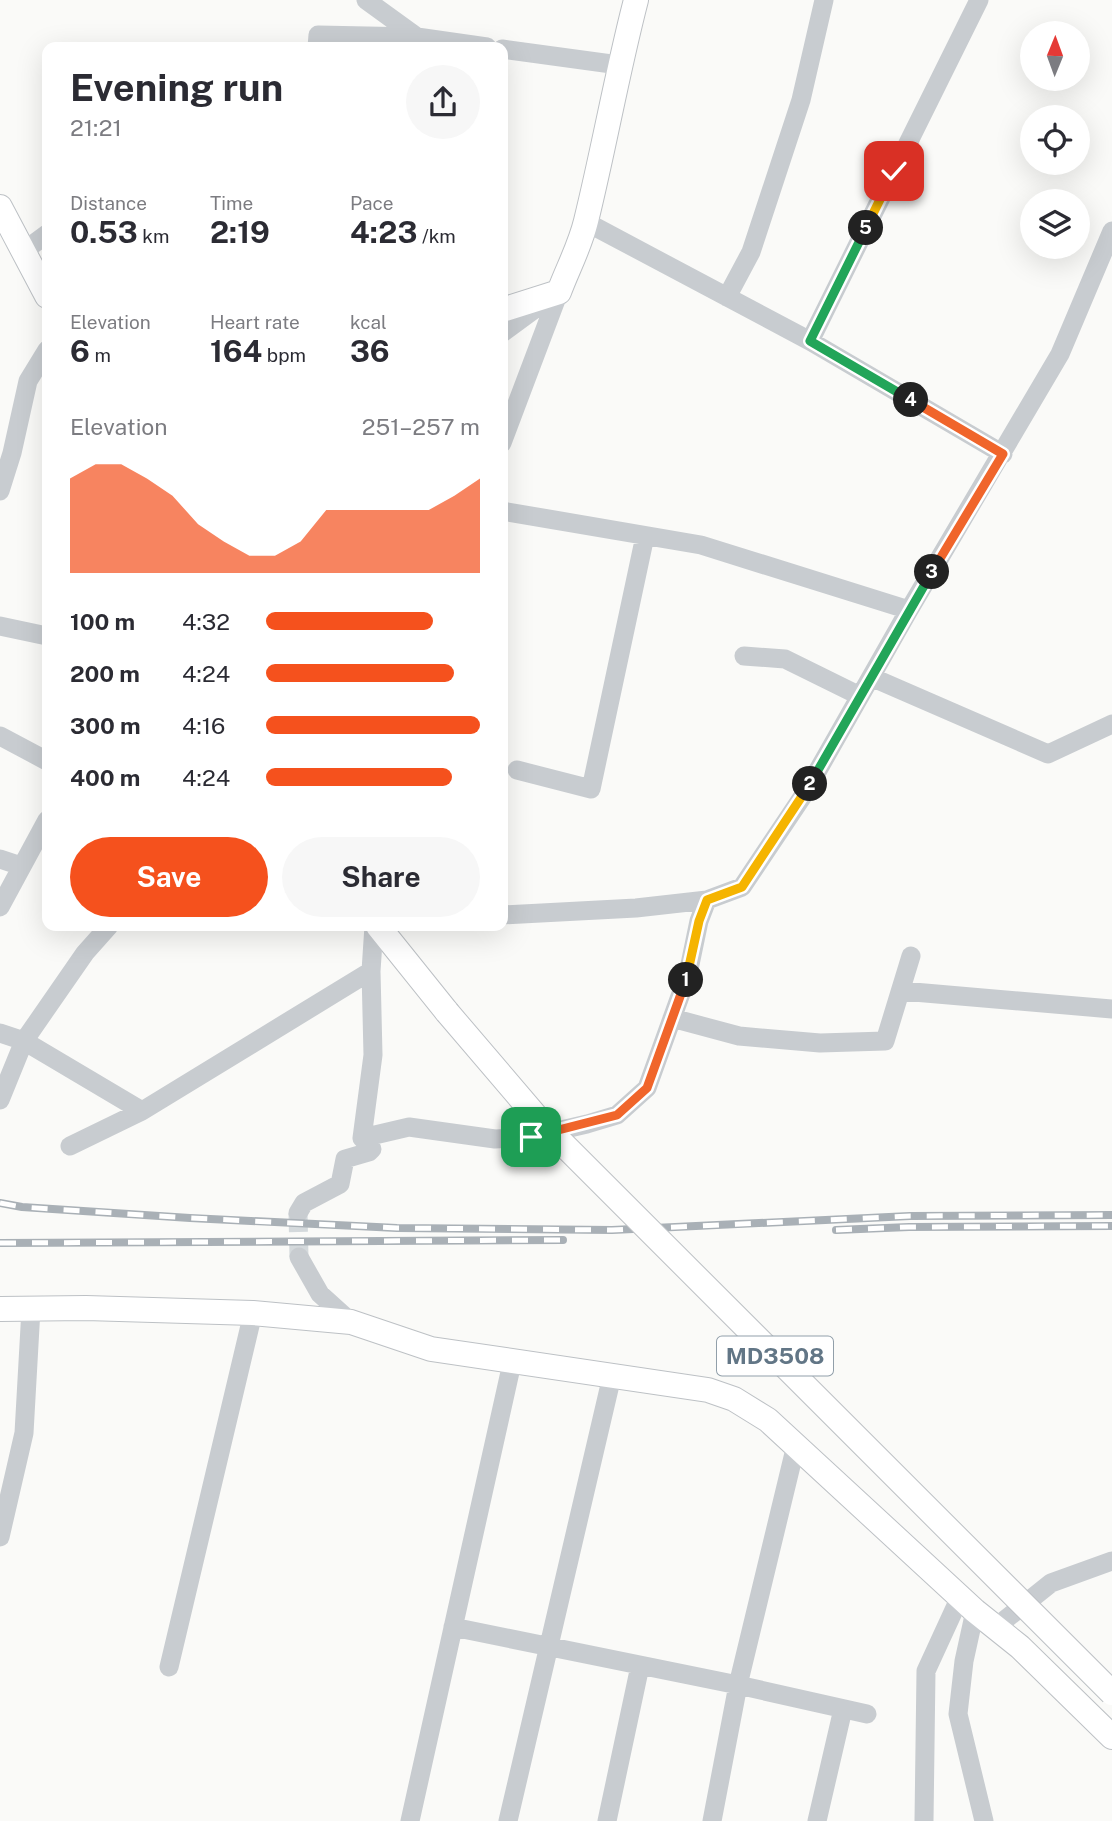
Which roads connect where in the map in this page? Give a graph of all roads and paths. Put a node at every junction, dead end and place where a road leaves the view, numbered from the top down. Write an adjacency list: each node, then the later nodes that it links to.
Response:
1 (366, 0): 5 (street)
2 (636, 0): 9 (main road)
3 (824, 0): 17 (street)
4 (979, 0): 20 (street)
5 (417, 37): 6 (street); 7 (street)
6 (317, 42)
7 (448, 42)
8 (508, 50): 9 (street)
9 (619, 65): 11 (main road)
10 (0, 207): 14 (main road)
11 (586, 222): 16 (main road); 17 (street)
12 (1112, 231): 23 (street)
13 (42, 238): 14 (street)
14 (24, 251): 15 (main road)
15 (42, 286)
16 (559, 292): 18 (main road); 19 (street); 22 (street)
17 (727, 297): 20 (street)
18 (508, 308)
19 (508, 329)
20 (810, 341): 23 (street)
21 (42, 358): 24 (street)
22 (508, 427)
23 (1003, 454): 27 (street)
24 (0, 491)
25 (508, 511): 26 (street)
26 (645, 536): 27 (street); 36 (street)
27 (909, 610): 31 (street)
28 (0, 626): 29 (street)
29 (42, 635)
30 (744, 656): 32 (street)
31 (871, 677): 32 (street); 33 (street)
32 (860, 696): 40 (street)
33 (1112, 724)
34 (0, 736): 35 (street)
35 (42, 758)
36 (517, 771)
37 (42, 829): 39 (street)
38 (0, 859): 39 (street)
39 (21, 866): 41 (street)
40 (707, 900): 42 (street); 50 (street)
41 (0, 907)
42 (508, 915)
43 (105, 931): 52 (street)
44 (375, 931): 47 (street)
45 (380, 931): 75 (main road, MD3508, bridge)
46 (911, 956): 48 (street)
47 (371, 971): 54 (street); 55 (street)
48 (901, 991): 49 (street); 50 (street)
49 (1112, 1009)
50 (672, 1018): 55 (street)
51 (0, 1033): 52 (street)
52 (24, 1041): 53 (street); 54 (street)
53 (0, 1100)
54 (142, 1111): 56 (street)
55 (362, 1138): 57 (street)
56 (71, 1146)
57 (298, 1213)
58 (299, 1257): 62 (street)
59 (0, 1309): 60 (main road)
60 (31, 1309): 61 (main road); 66 (street)
61 (253, 1313): 62 (main road); 73 (street)
62 (351, 1322): 63 (main road)
63 (512, 1363): 64 (main road); 70 (street)
64 (612, 1376): 65 (main road); 71 (street)
65 (796, 1445): 68 (main road); 74 (street)
66 (0, 1537)
67 (1112, 1560): 69 (street)
68 (967, 1604): 69 (main road); 84 (street); 85 (street)
69 (996, 1627): 78 (main road)
70 (453, 1628): 71 (street); 79 (street)
71 (548, 1648): 72 (street); 80 (street)
72 (640, 1666): 74 (street); 81 (street)
73 (169, 1667)
74 (738, 1685): 76 (street); 82 (street)
75 (1112, 1693)
76 (843, 1709): 77 (street); 83 (street)
77 (867, 1714)
78 (1112, 1737)
79 (410, 1821)
80 (508, 1821)
81 (607, 1821)
82 (712, 1821)
83 (817, 1821)
84 (924, 1821)
85 (984, 1821)

